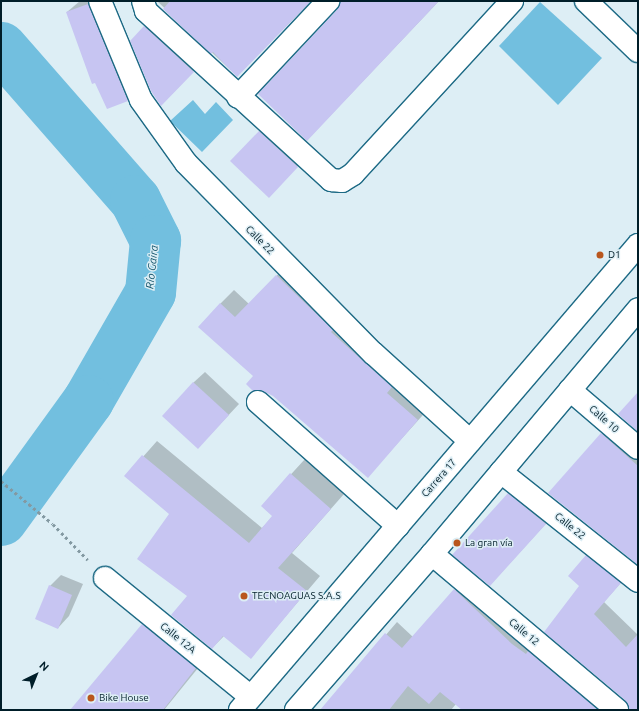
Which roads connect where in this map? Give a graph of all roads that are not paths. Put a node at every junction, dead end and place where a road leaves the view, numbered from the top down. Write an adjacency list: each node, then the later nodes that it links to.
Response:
1 (100, 1): 12 (street, Calle 22)
2 (143, 1): 7 (street)
3 (328, 1): 7 (street)
4 (512, 1): 7 (street)
5 (586, 1): 6 (street)
6 (638, 51)
7 (238, 97)
8 (638, 245): 12 (street, Carrera 17)
9 (638, 309): 10 (street)
10 (570, 390): 13 (street, Calle 10); 14 (street)
11 (258, 402): 15 (street)
12 (470, 441): 15 (street, Carrera 17)
13 (638, 448)
14 (501, 472): 16 (street); 18 (street, Calle 22)
15 (398, 526): 19 (street, Carrera 17)
16 (432, 554): 20 (street); 21 (street, Calle 12)
17 (104, 578): 19 (street, Calle 12A)
18 (638, 581)
19 (246, 704)
20 (297, 710)
21 (617, 710)

